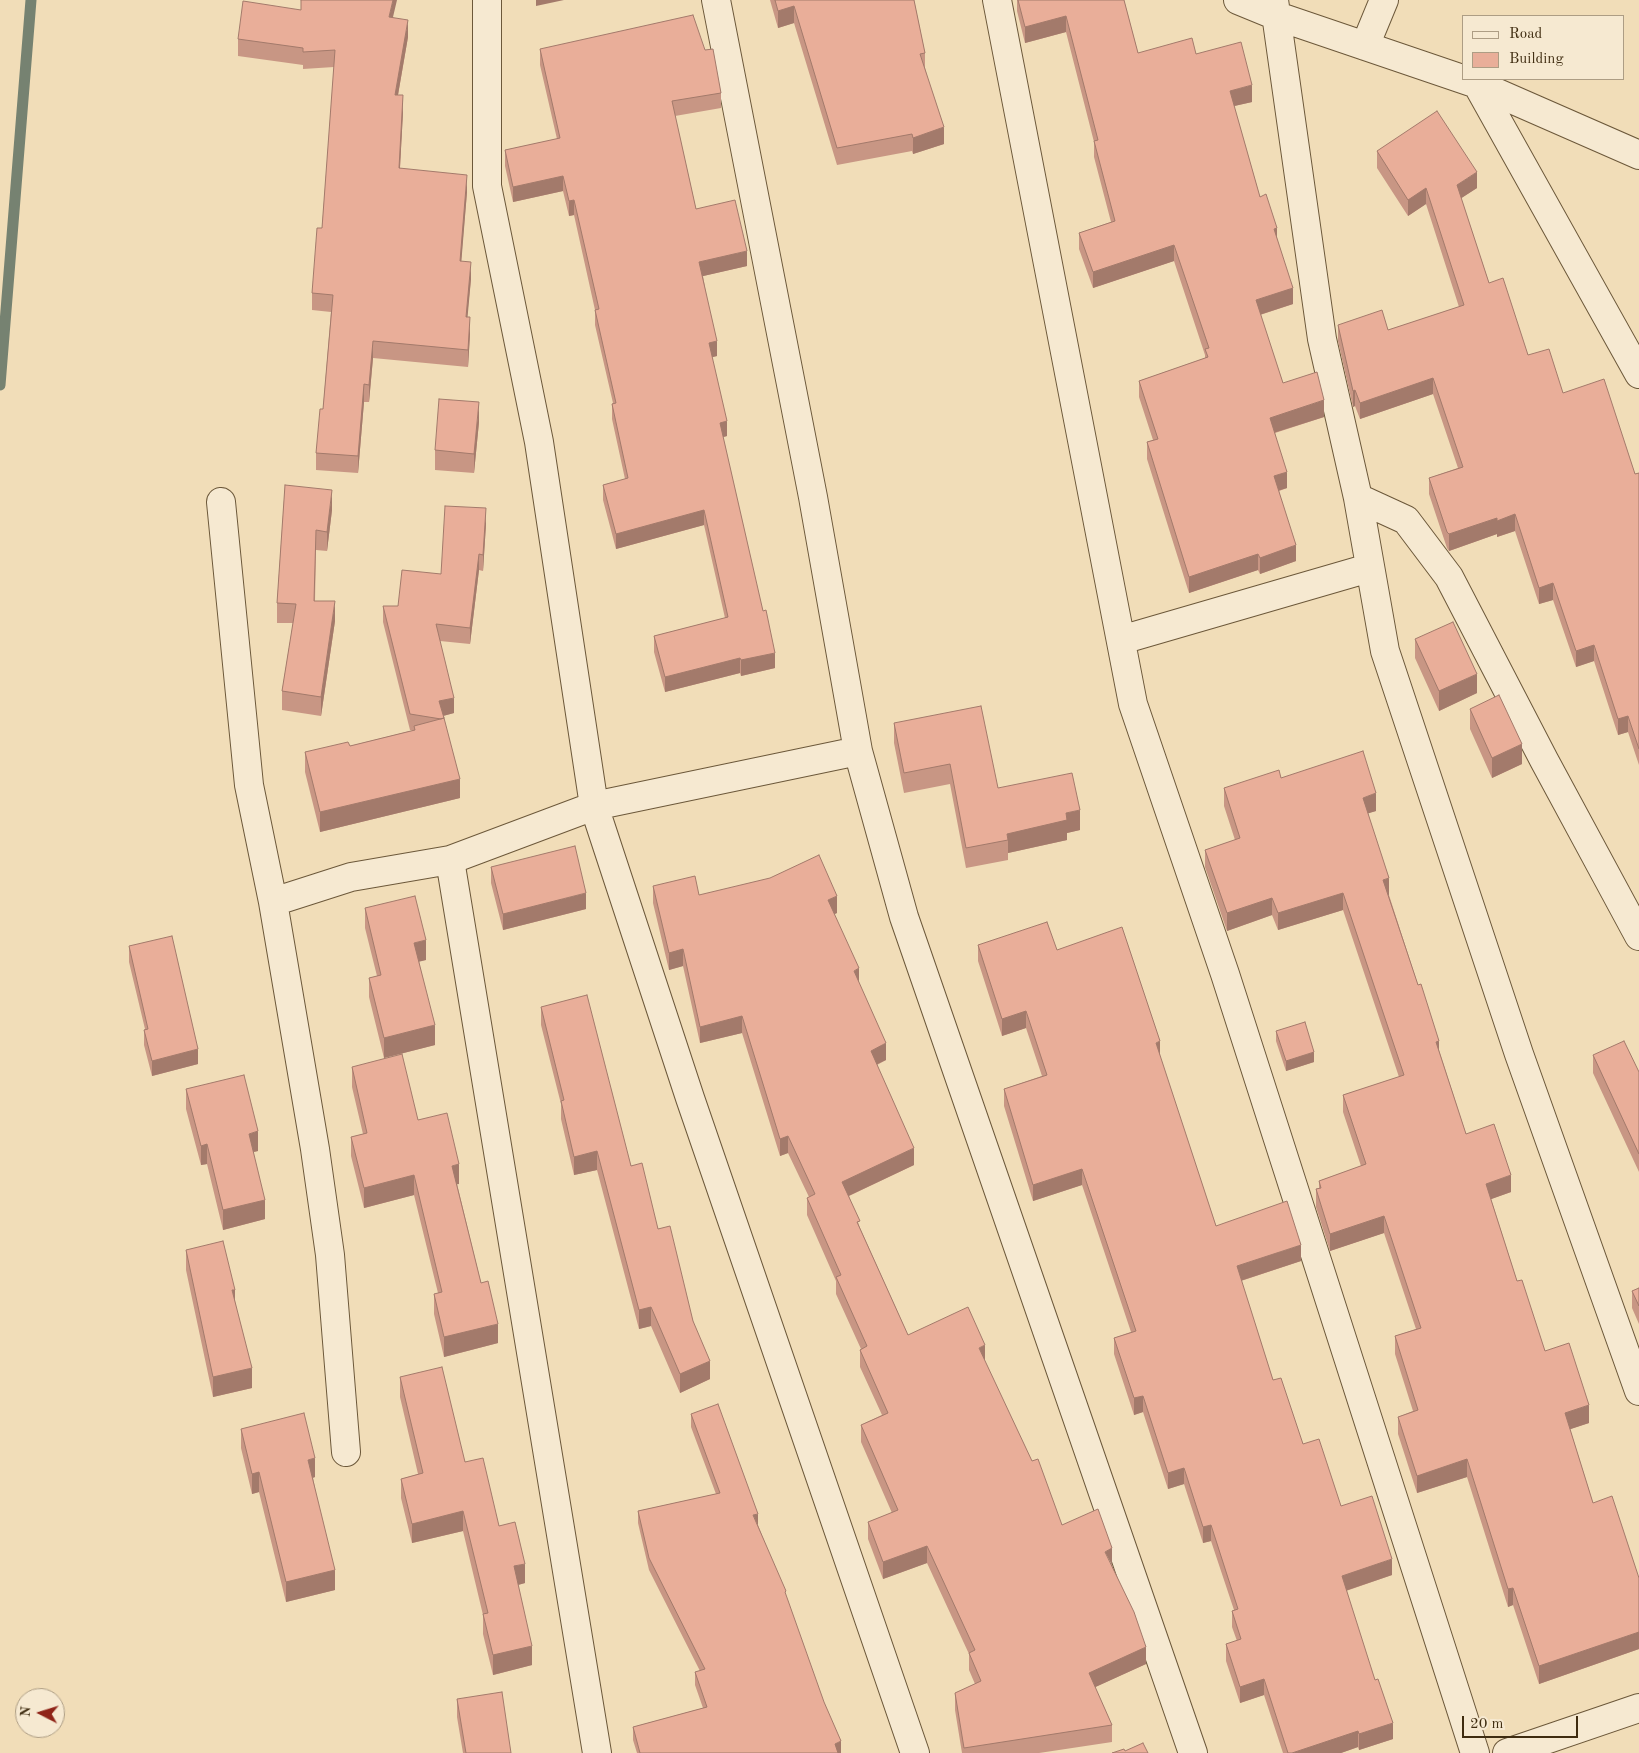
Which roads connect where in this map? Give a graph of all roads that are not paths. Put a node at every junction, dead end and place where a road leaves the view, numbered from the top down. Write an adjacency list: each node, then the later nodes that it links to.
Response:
1 (487, 0): 18 (street)
2 (716, 0): 17 (street)
3 (997, 0): 16 (street)
4 (1238, 0): 6 (street)
5 (1384, 0): 7 (street)
6 (1275, 8): 7 (street); 13 (street)
7 (1364, 46): 8 (street)
8 (1462, 79)
9 (1465, 80): 10 (street)
10 (1477, 84): 11 (street); 12 (street)
11 (1639, 155)
12 (1639, 374)
13 (1358, 498): 15 (street); 21 (street)
14 (221, 502): 20 (street)
15 (1369, 568): 16 (street); 22 (street)
16 (1121, 640): 28 (street)
17 (858, 751): 18 (street); 27 (street)
18 (594, 806): 19 (street); 26 (street)
19 (450, 860): 20 (street); 25 (street)
20 (273, 902): 23 (street)
21 (1639, 936)
22 (1639, 1391)
23 (346, 1452)
24 (1639, 1708): 29 (street)
25 (597, 1753)
26 (915, 1753)
27 (1193, 1753)
28 (1476, 1753)
29 (1507, 1753)

